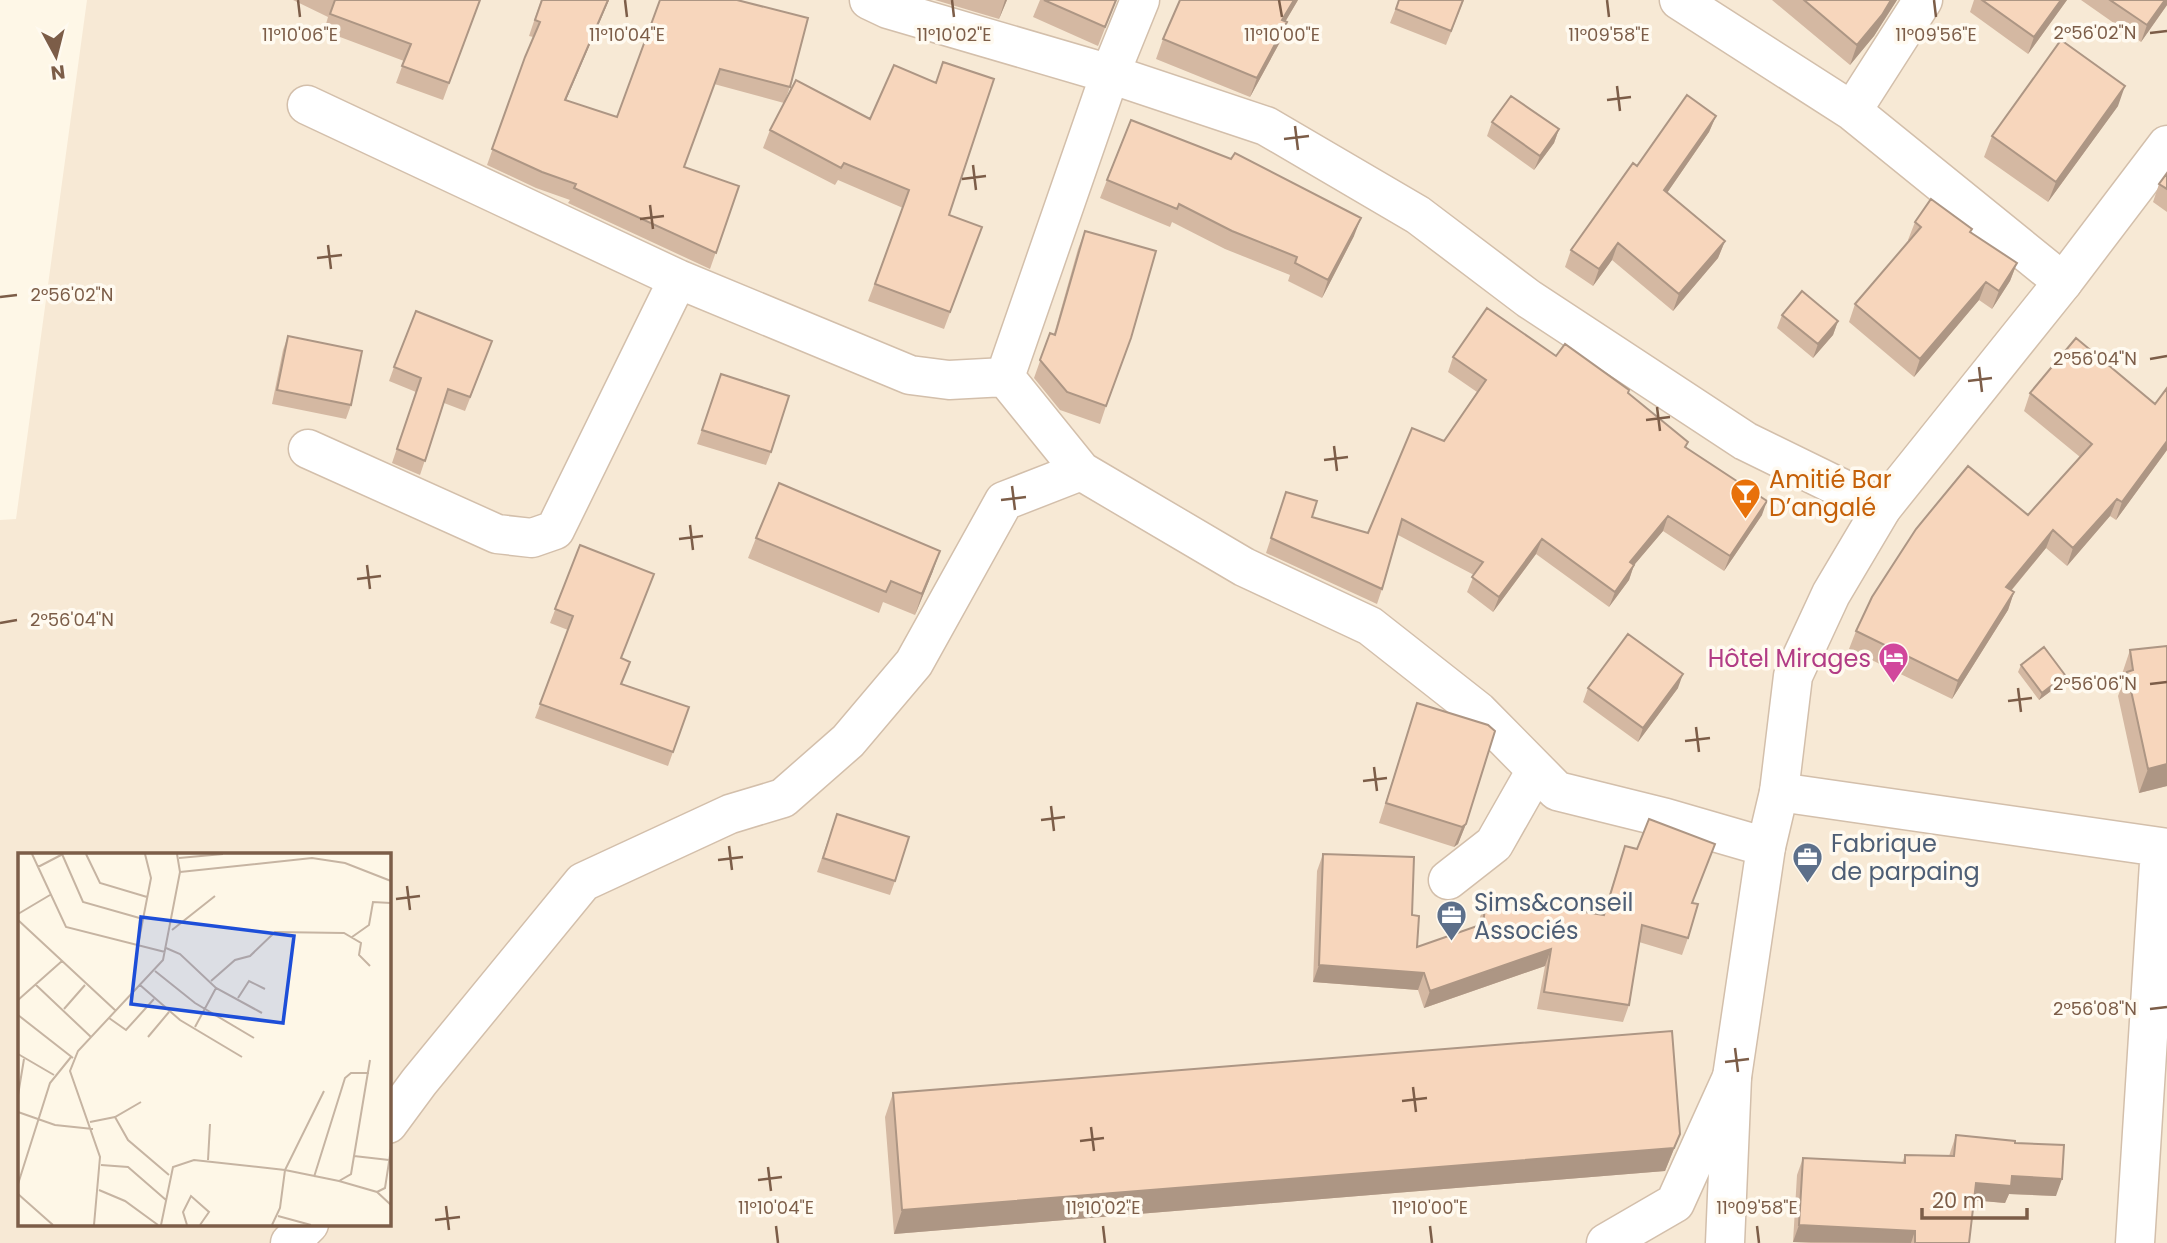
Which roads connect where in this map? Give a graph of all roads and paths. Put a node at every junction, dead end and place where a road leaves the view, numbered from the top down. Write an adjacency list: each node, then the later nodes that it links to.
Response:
1 (869, 0): 5 (street)
2 (1140, 0): 5 (street)
3 (1679, 0): 7 (street)
4 (1923, 0): 7 (street)
5 (1110, 74): 11 (street); 14 (street)
6 (307, 105): 9 (street)
7 (1852, 111): 10 (street)
8 (2167, 145): 10 (street)
9 (678, 279): 11 (street); 12 (street)
10 (2063, 282): 14 (street)
11 (1005, 377): 13 (street)
12 (308, 449)
13 (1082, 471): 15 (street); 21 (street)
14 (1882, 508): 16 (street)
15 (1536, 771): 17 (street); 19 (street)
16 (1779, 792): 17 (street); 18 (street)
17 (1766, 847): 20 (street)
18 (2163, 847): 23 (street)
19 (1448, 880)
20 (1732, 1077): 25 (street); 26 (street)
21 (390, 1121)
22 (307, 1226): 24 (street)
23 (2146, 1230)
24 (289, 1243)
25 (1606, 1243)
26 (1725, 1243)

